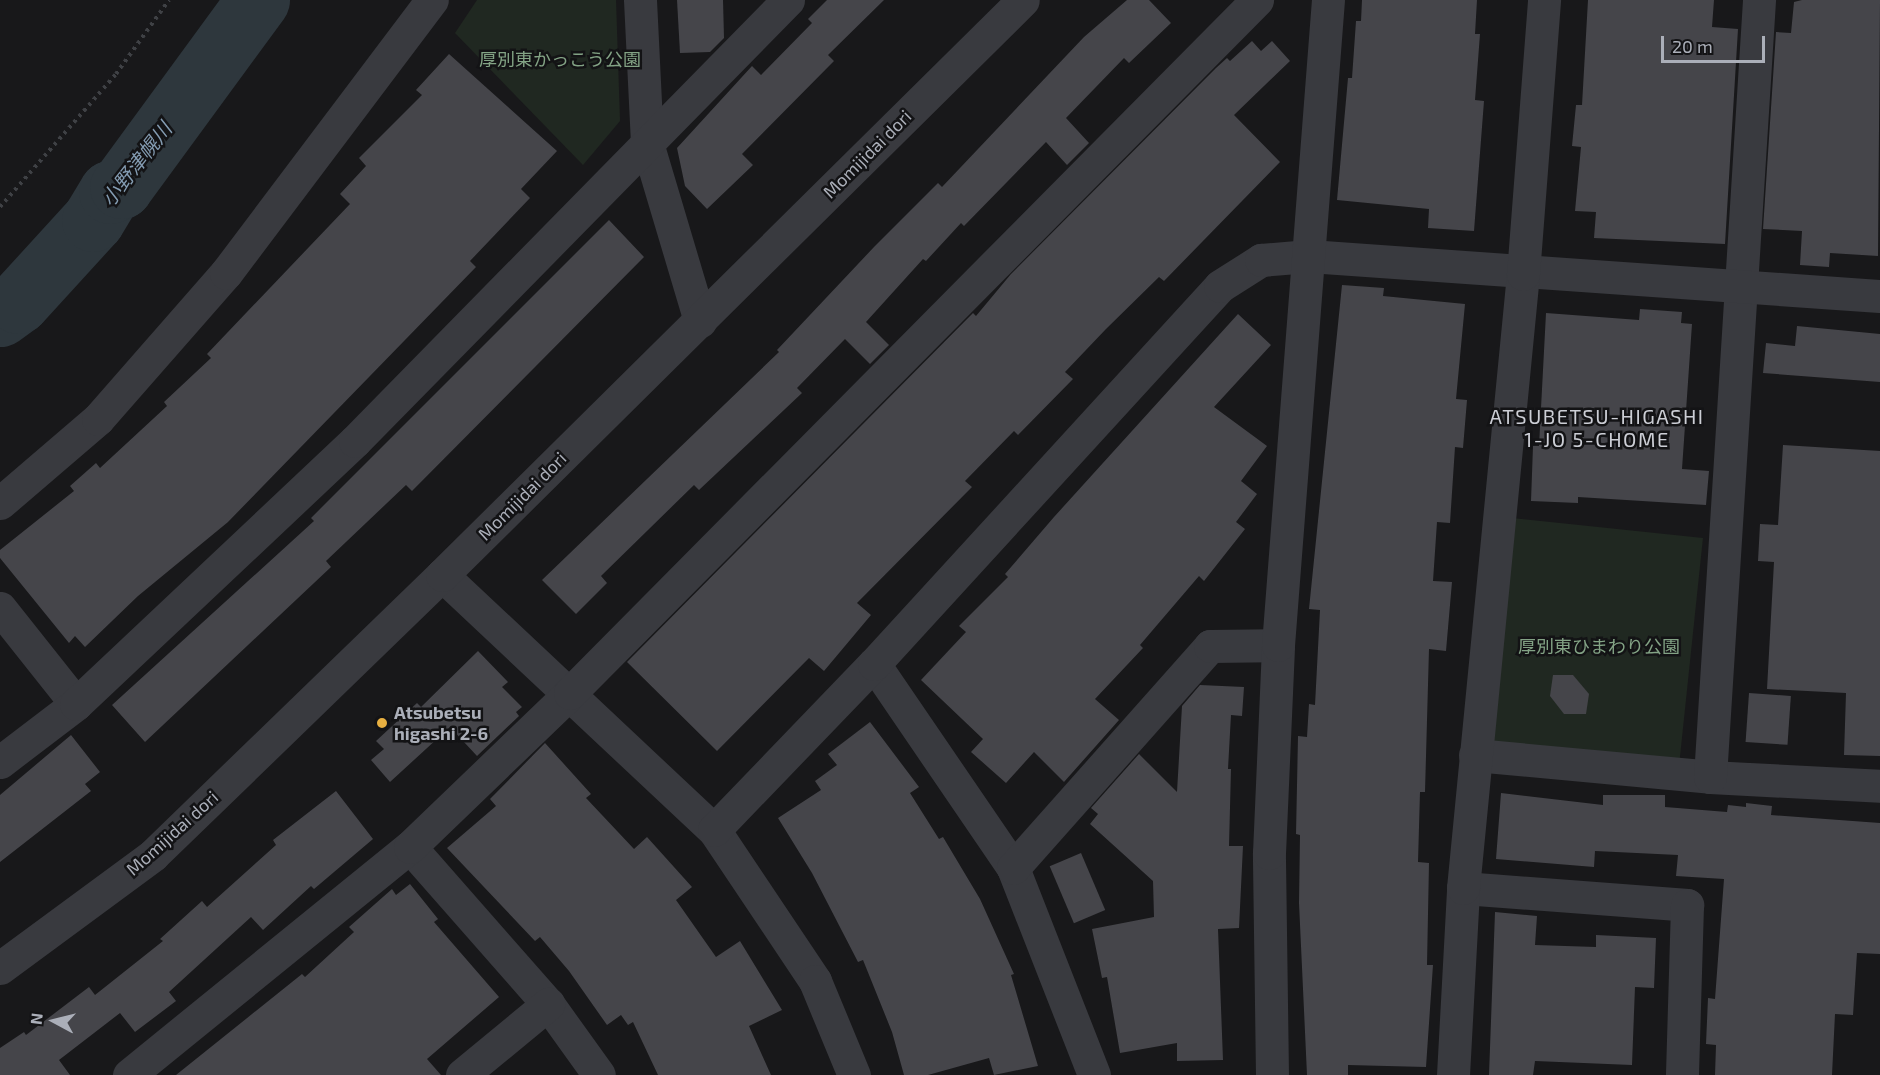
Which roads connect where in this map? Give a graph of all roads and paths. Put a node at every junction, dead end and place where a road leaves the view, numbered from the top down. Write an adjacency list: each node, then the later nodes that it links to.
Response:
1 (169, 0): 11 (path)
2 (432, 0): 17 (street)
3 (640, 0): 10 (street)
4 (788, 0): 10 (street)
5 (1023, 0): 16 (street, Momijidai dori)
6 (1257, 0): 22 (street)
7 (1328, 0): 12 (street)
8 (1545, 0): 13 (street)
9 (1760, 0): 14 (street)
10 (647, 143): 16 (street); 23 (street)
11 (0, 207)
12 (1309, 256): 13 (street); 20 (street); 21 (street)
13 (1524, 274): 14 (street); 24 (street)
14 (1743, 288): 15 (street); 26 (street)
15 (1880, 296)
16 (700, 321): 18 (street, Momijidai dori)
17 (0, 503)
18 (442, 575): 22 (street); 32 (street, Momijidai dori)
19 (0, 608): 23 (street)
20 (1278, 645): 30 (street); 39 (street)
21 (874, 664): 28 (street); 30 (street)
22 (570, 693): 28 (street); 29 (street)
23 (76, 704): 25 (street)
24 (1475, 755): 26 (street); 31 (street)
25 (0, 762)
26 (1710, 777): 27 (street)
27 (1880, 786)
28 (714, 830): 37 (street)
29 (410, 847): 33 (street); 34 (street)
30 (1013, 868): 38 (street)
31 (1463, 888): 40 (street); 41 (street)
32 (0, 968)
33 (548, 1004): 35 (street); 36 (street)
34 (129, 1075)
35 (462, 1075)
36 (599, 1075)
37 (854, 1075)
38 (1094, 1075)
39 (1272, 1075)
40 (1453, 1075)
41 (1682, 1075)

